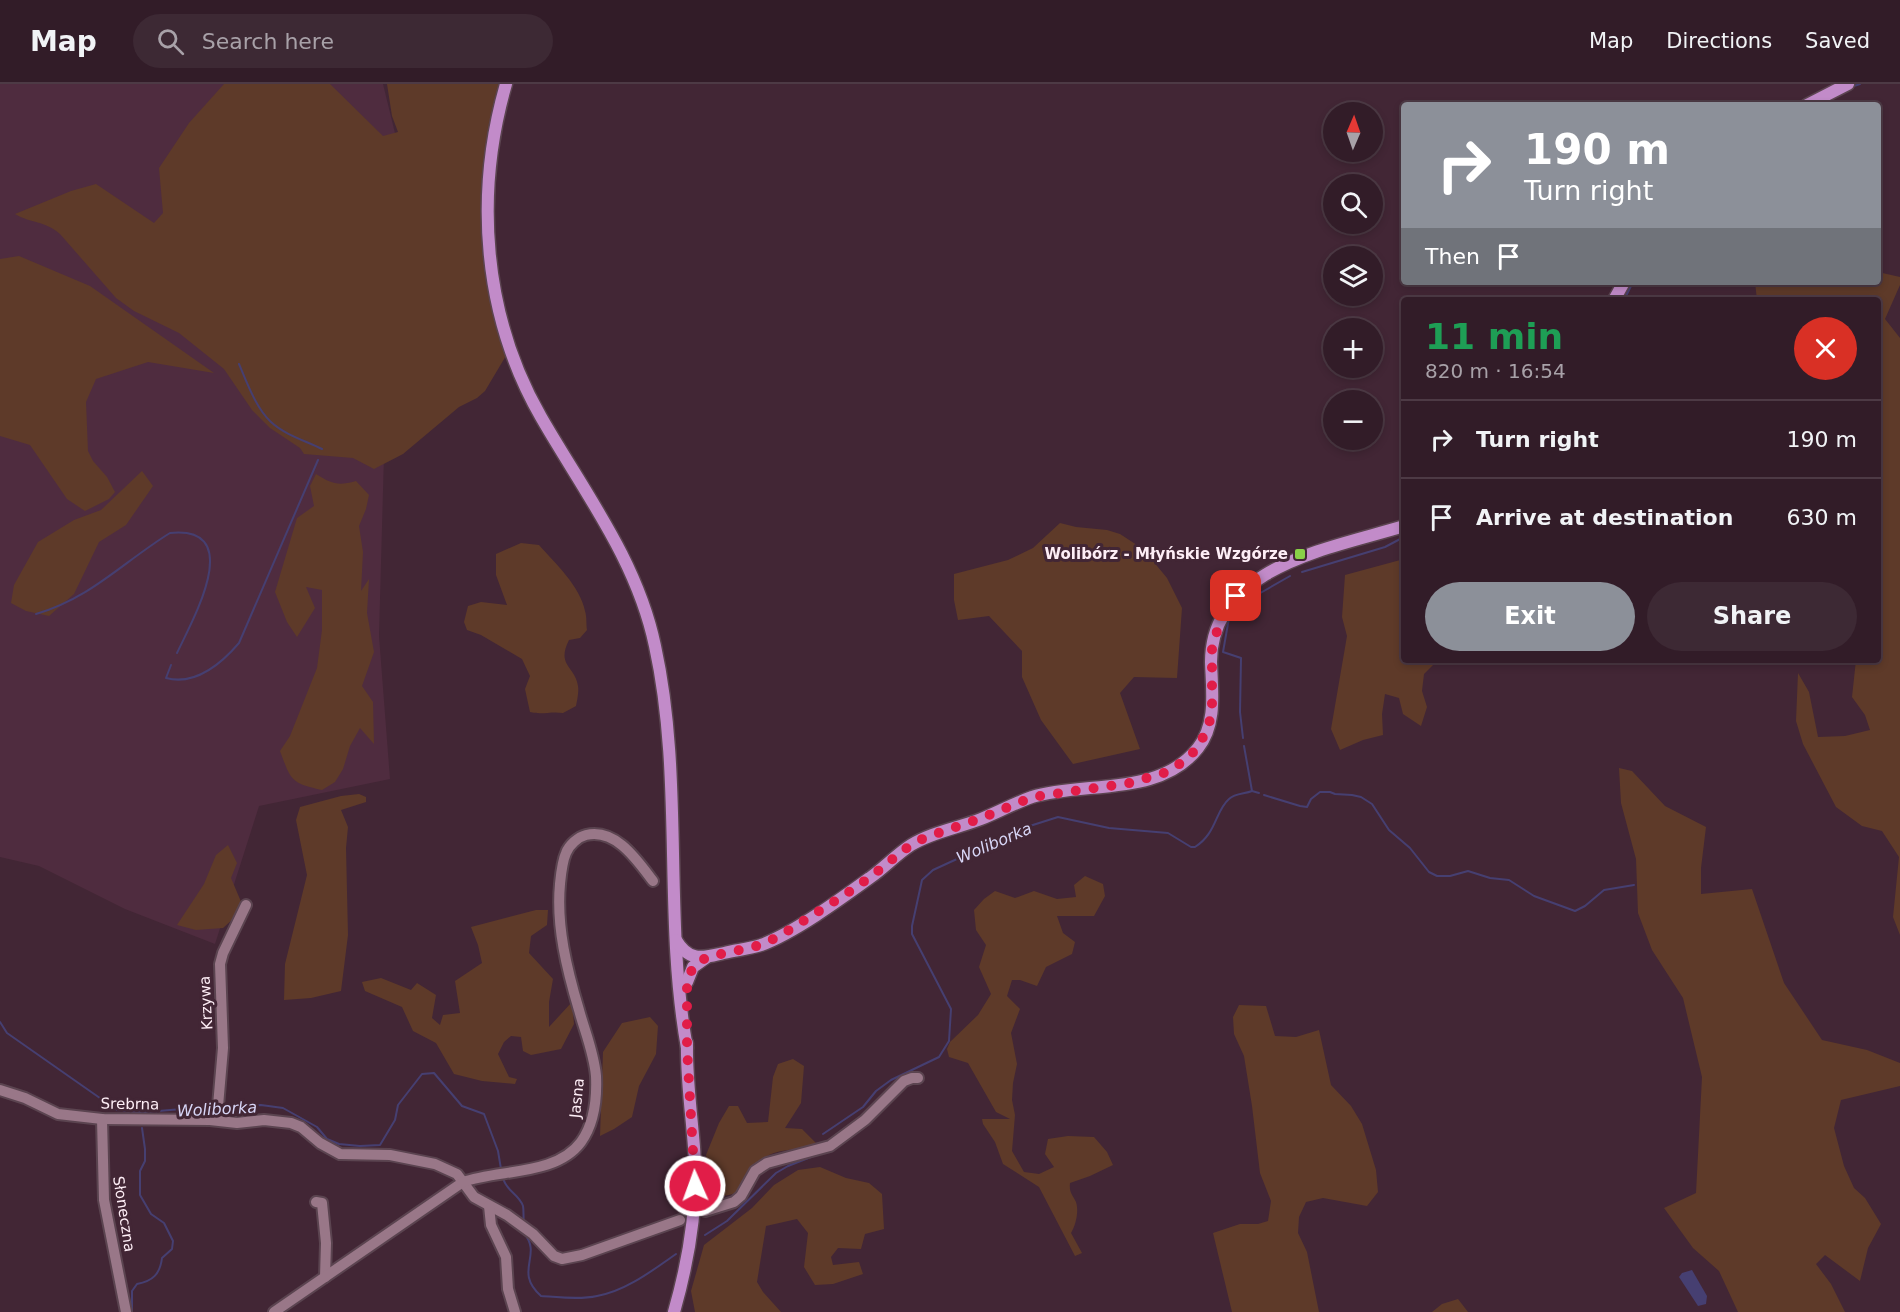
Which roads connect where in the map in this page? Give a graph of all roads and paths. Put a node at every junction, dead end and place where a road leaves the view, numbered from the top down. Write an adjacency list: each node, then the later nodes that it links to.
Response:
1 (506, 84): 7 (main road)
2 (1848, 84): 3 (main road)
3 (1813, 102)
4 (1401, 527): 8 (main road)
5 (653, 881): 16 (street, Jasna)
6 (246, 905): 14 (street, Krzywa)
7 (685, 945): 8 (main road); 9 (main road); 10 (main road); 11 (main road)
8 (736, 951): 9 (main road)
9 (707, 957): 10 (main road)
10 (687, 982): 11 (main road)
11 (687, 1048): 25 (main road)
12 (918, 1078): 19 (street)
13 (0, 1090): 15 (street, Srebrna)
14 (218, 1106)
15 (102, 1119): 16 (street, Srebrna); 22 (street, Słoneczna)
16 (463, 1182): 18 (street, Srebrna); 21 (street, Jasna)
17 (316, 1202): 21 (street)
18 (489, 1206): 20 (street, Srebrna); 24 (street)
19 (705, 1211)
20 (680, 1220)
21 (325, 1277): 23 (street, Jasna)
22 (126, 1312)
23 (274, 1312)
24 (515, 1312)
25 (674, 1312)

